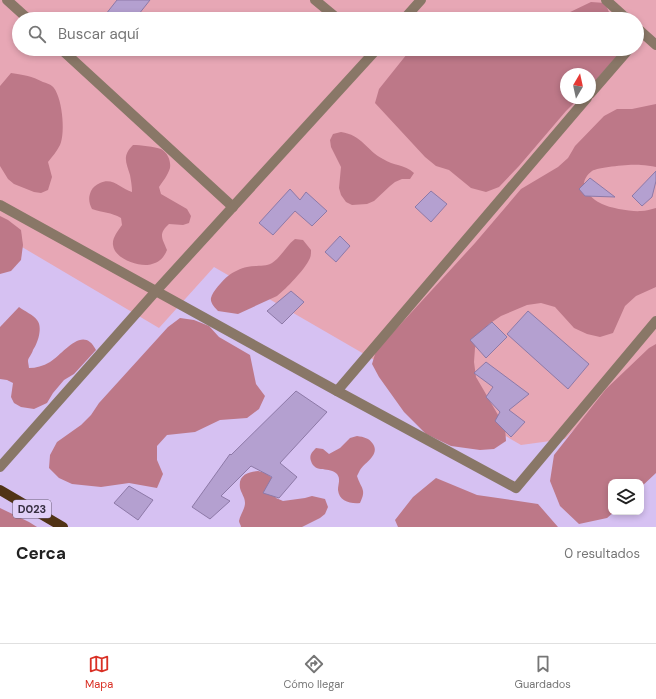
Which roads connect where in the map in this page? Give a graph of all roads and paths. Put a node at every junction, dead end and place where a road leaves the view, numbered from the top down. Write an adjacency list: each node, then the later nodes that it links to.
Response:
1 (7, 0): 5 (street)
2 (315, 0): 6 (street)
3 (421, 0): 7 (street)
4 (606, 0): 8 (street)
5 (20, 12)
6 (330, 12)
7 (410, 12)
8 (619, 12)
9 (644, 37): 10 (street)
10 (656, 45)
11 (69, 56): 17 (street)
12 (370, 56): 17 (street)
13 (623, 56): 14 (street)
14 (596, 87)
15 (582, 104): 20 (street)
16 (0, 205): 18 (street)
17 (233, 207): 18 (street)
18 (156, 291): 20 (street); 21 (street)
19 (656, 321): 20 (street)
20 (337, 391)
21 (0, 467)
22 (0, 490): 23 (main road, D023)
23 (63, 527)

